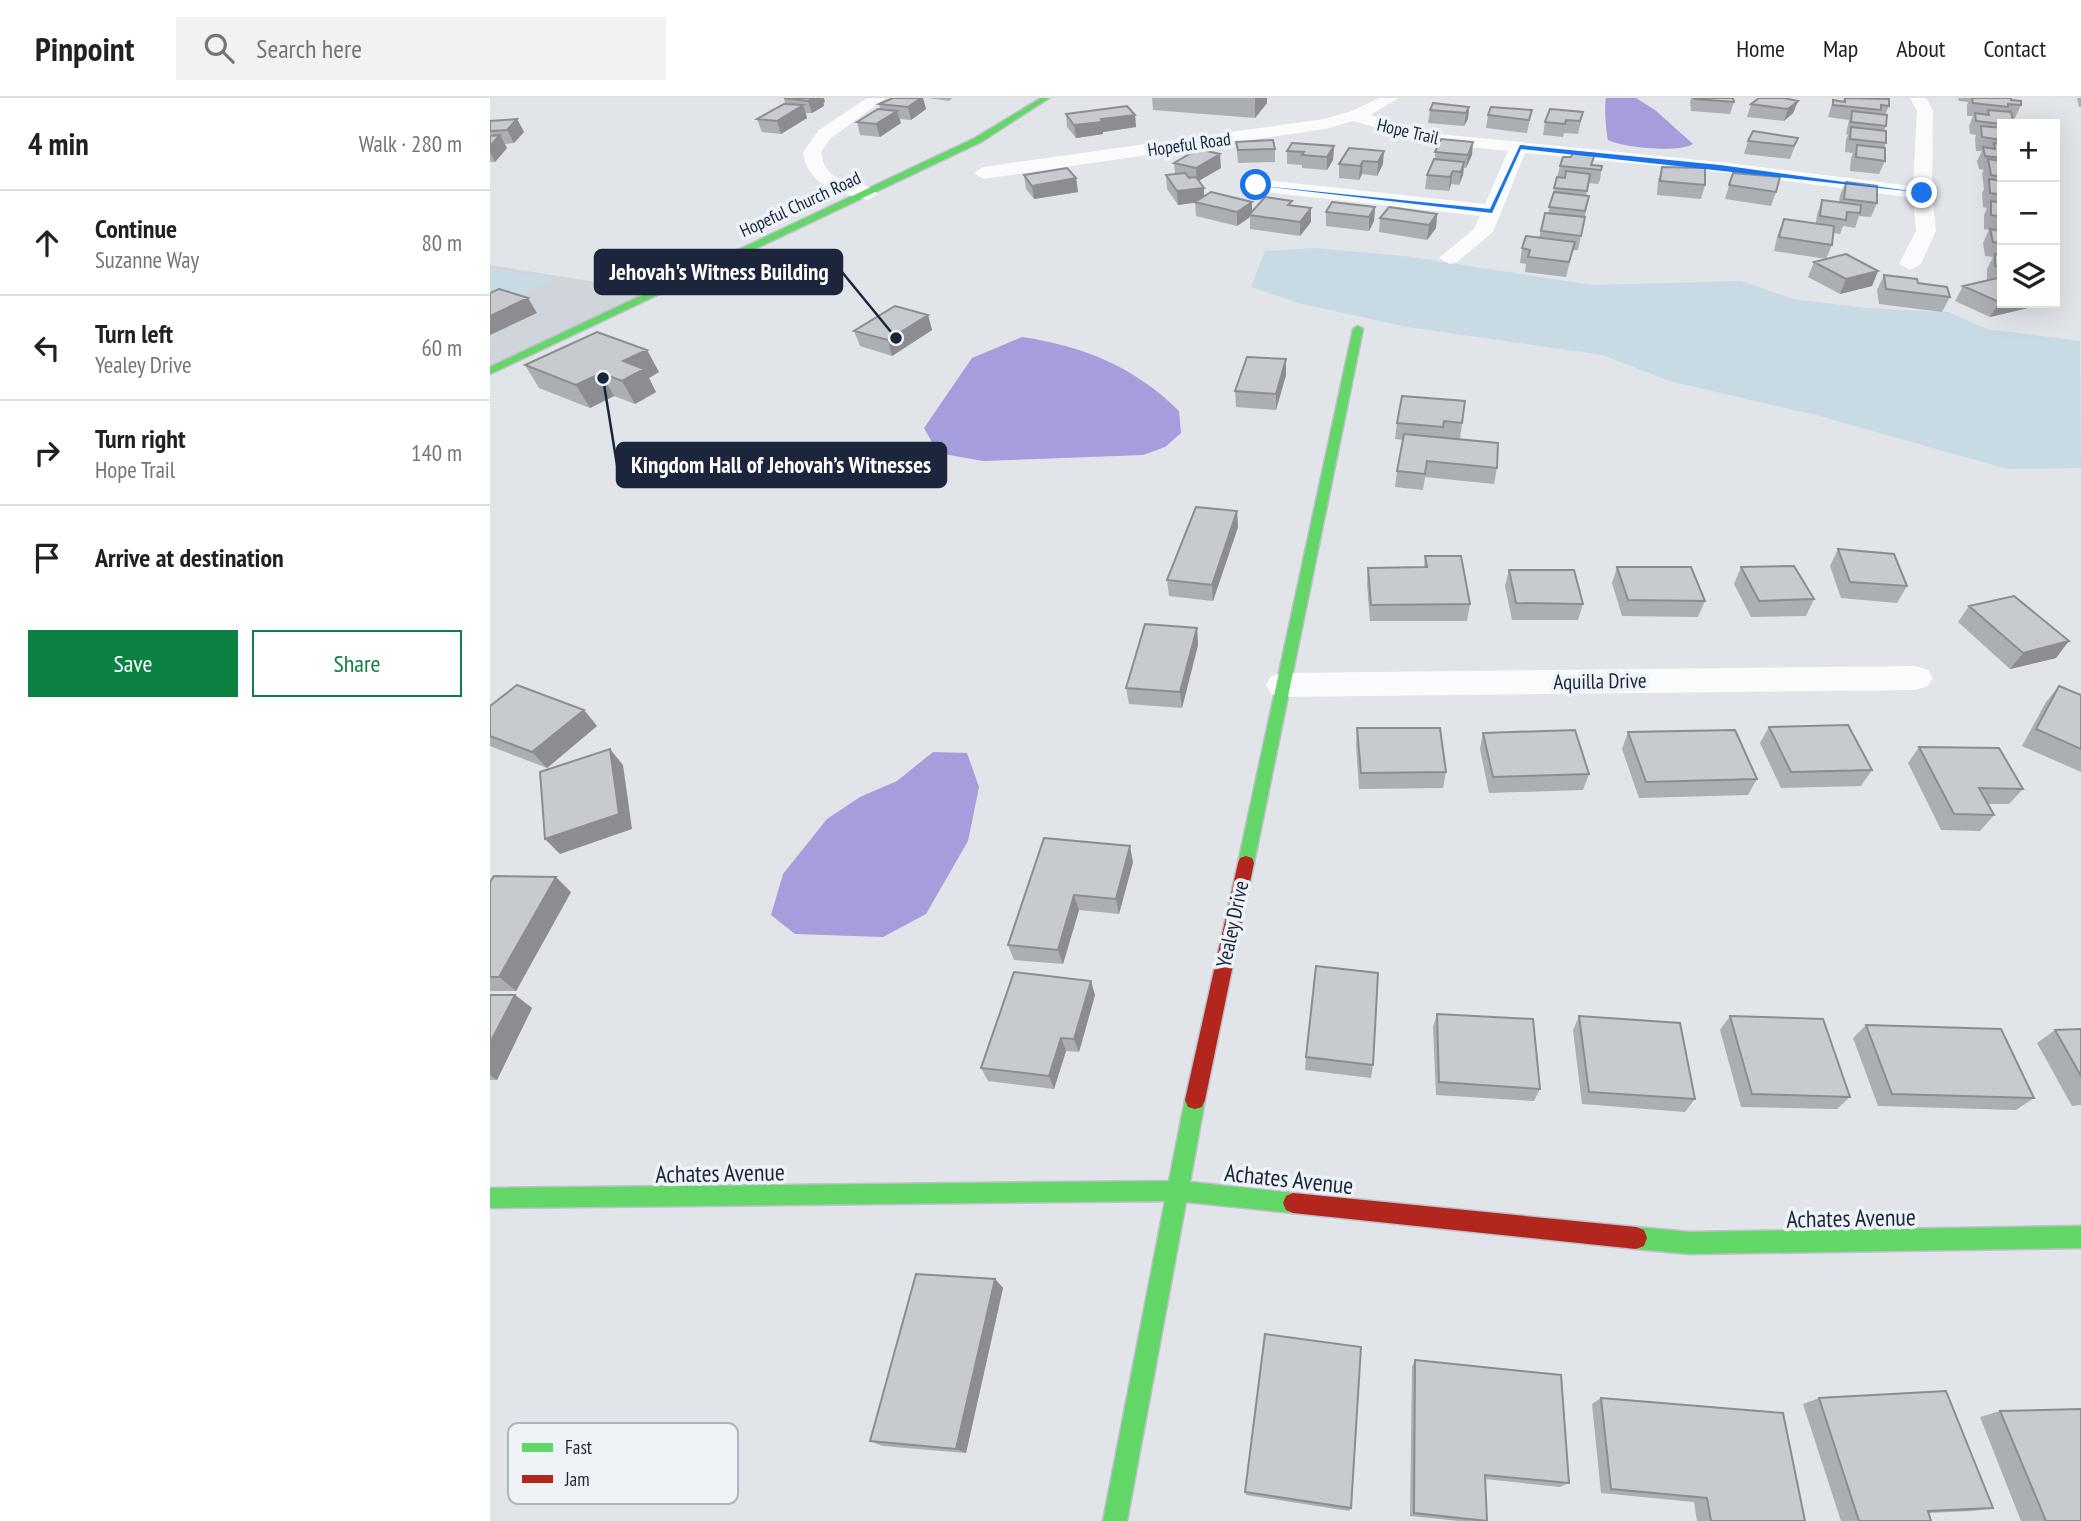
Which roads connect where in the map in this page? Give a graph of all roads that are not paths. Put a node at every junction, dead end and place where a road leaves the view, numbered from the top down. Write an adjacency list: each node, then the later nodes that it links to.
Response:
1 (878, 98): 10 (street)
2 (1046, 98): 10 (street, Hopeful Church Road)
3 (1391, 98): 5 (street, Hopeful Road)
4 (1918, 98): 9 (street)
5 (1354, 117): 6 (street, Hope Trail); 7 (street, Hopeful Road)
6 (1520, 147): 9 (street, Hope Trail); 11 (street)
7 (983, 173)
8 (1256, 185): 11 (street)
9 (1922, 193): 13 (street)
10 (868, 194): 15 (street, Hopeful Church Road)
11 (1492, 211): 12 (street)
12 (1450, 258)
13 (1910, 264)
14 (1358, 329): 17 (street, Yealey Drive)
15 (490, 371)
16 (1916, 678): 17 (street, Aquilla Drive)
17 (1283, 685): 18 (street, Yealey Drive)
18 (1176, 1191): 19 (street, Achates Avenue); 20 (street, Achates Avenue); 21 (street, Yealey Drive)
19 (490, 1198)
20 (2081, 1237)
21 (1115, 1521)

